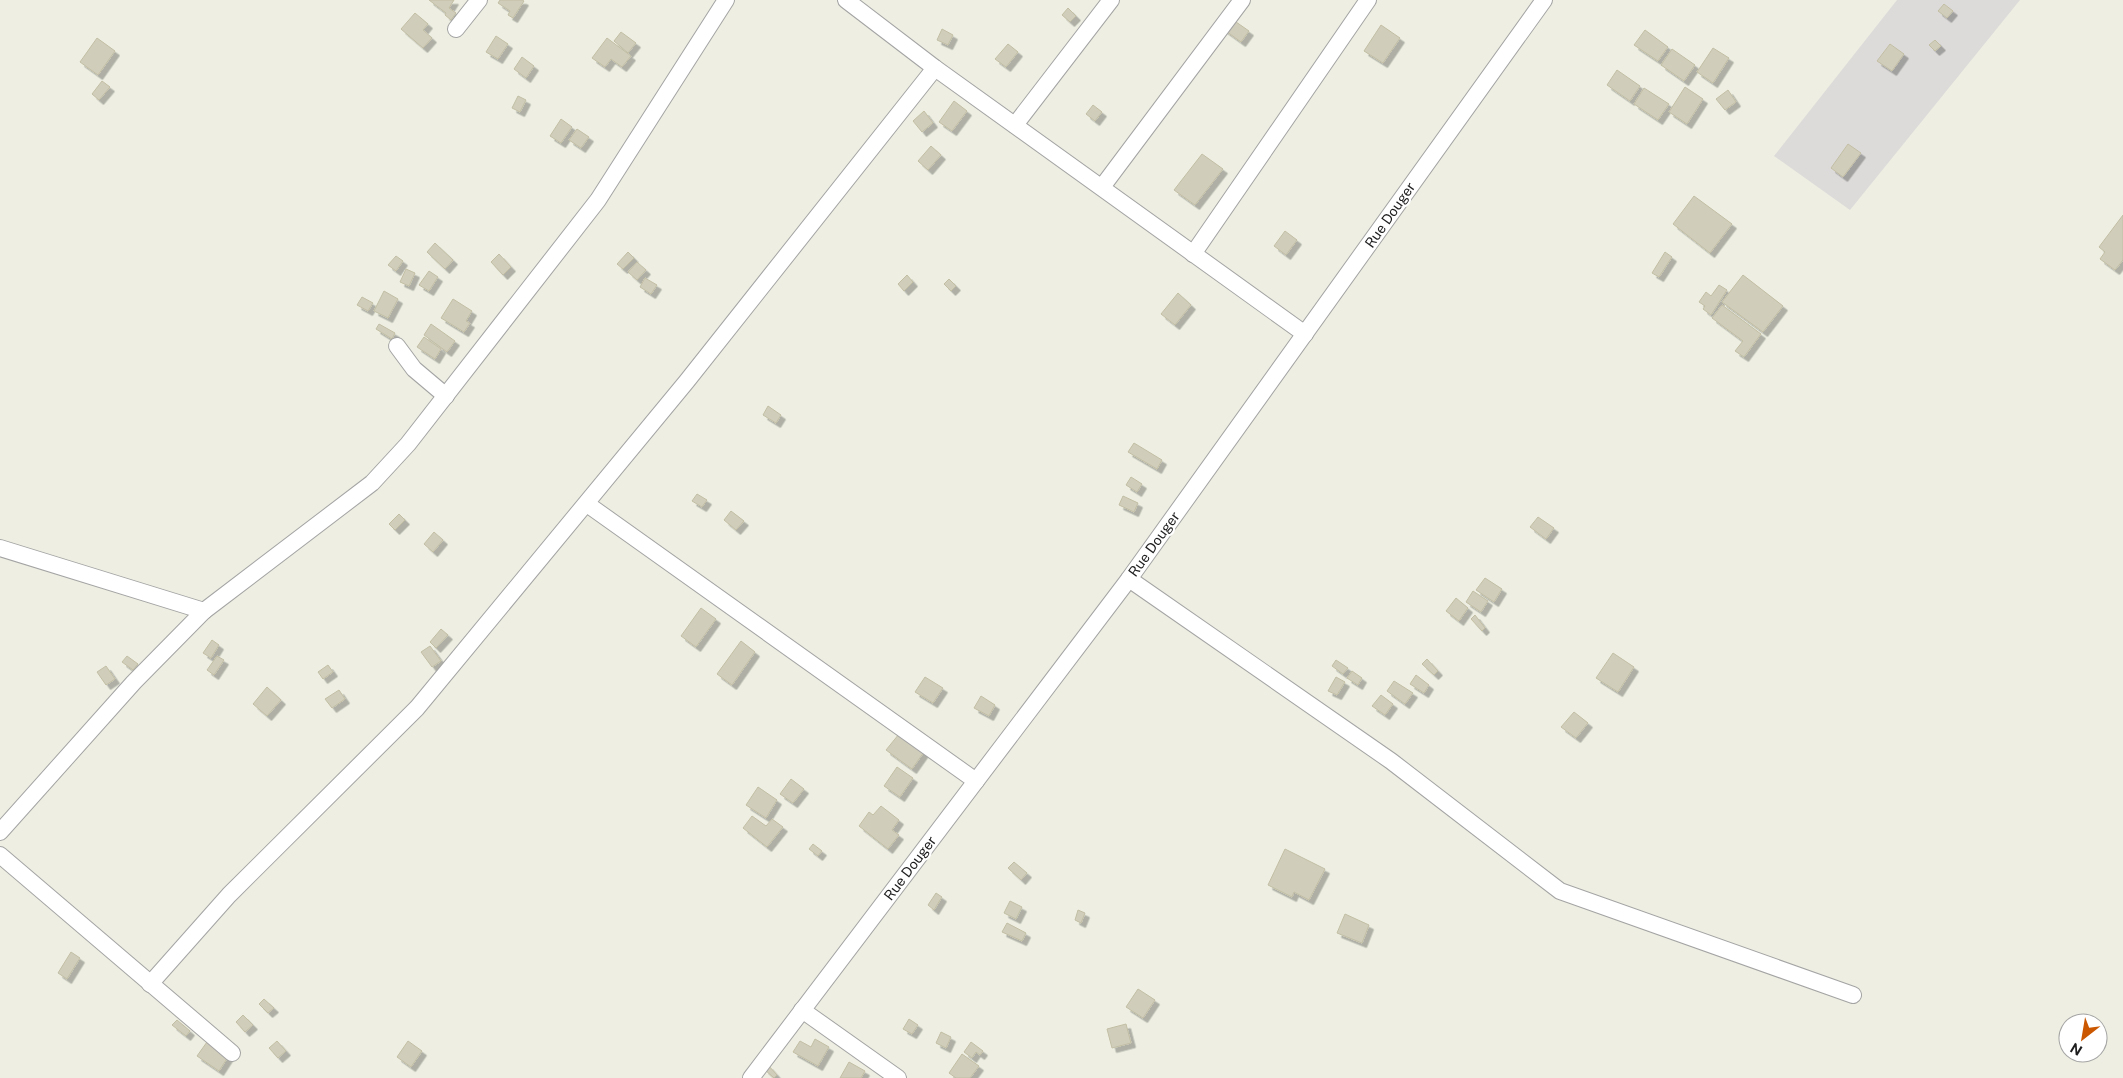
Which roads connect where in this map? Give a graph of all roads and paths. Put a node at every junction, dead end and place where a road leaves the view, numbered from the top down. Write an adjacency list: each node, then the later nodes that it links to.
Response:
1 (478, 0): 8 (street)
2 (726, 0): 15 (street)
3 (1111, 0): 10 (street)
4 (1242, 0): 11 (street)
5 (1368, 0): 12 (street)
6 (1544, 0): 13 (street, Rue Douger)
7 (852, 2): 9 (street)
8 (456, 29)
9 (935, 68): 10 (street); 16 (street)
10 (1015, 125): 11 (street)
11 (1102, 188): 12 (street)
12 (1193, 254): 13 (street)
13 (1305, 334): 18 (street, Rue Douger)
14 (397, 346): 15 (street)
15 (446, 396): 19 (street)
16 (587, 504): 20 (street); 23 (street)
17 (0, 548): 19 (street)
18 (1128, 579): 20 (street, Rue Douger); 24 (street)
19 (204, 611): 21 (street)
20 (976, 781): 25 (street, Rue Douger)
21 (0, 832)
22 (0, 855): 23 (street)
23 (150, 984): 26 (street)
24 (1853, 995)
25 (802, 1010): 27 (street, Rue Douger); 28 (street)
26 (232, 1053)
27 (751, 1078)
28 (898, 1078)

